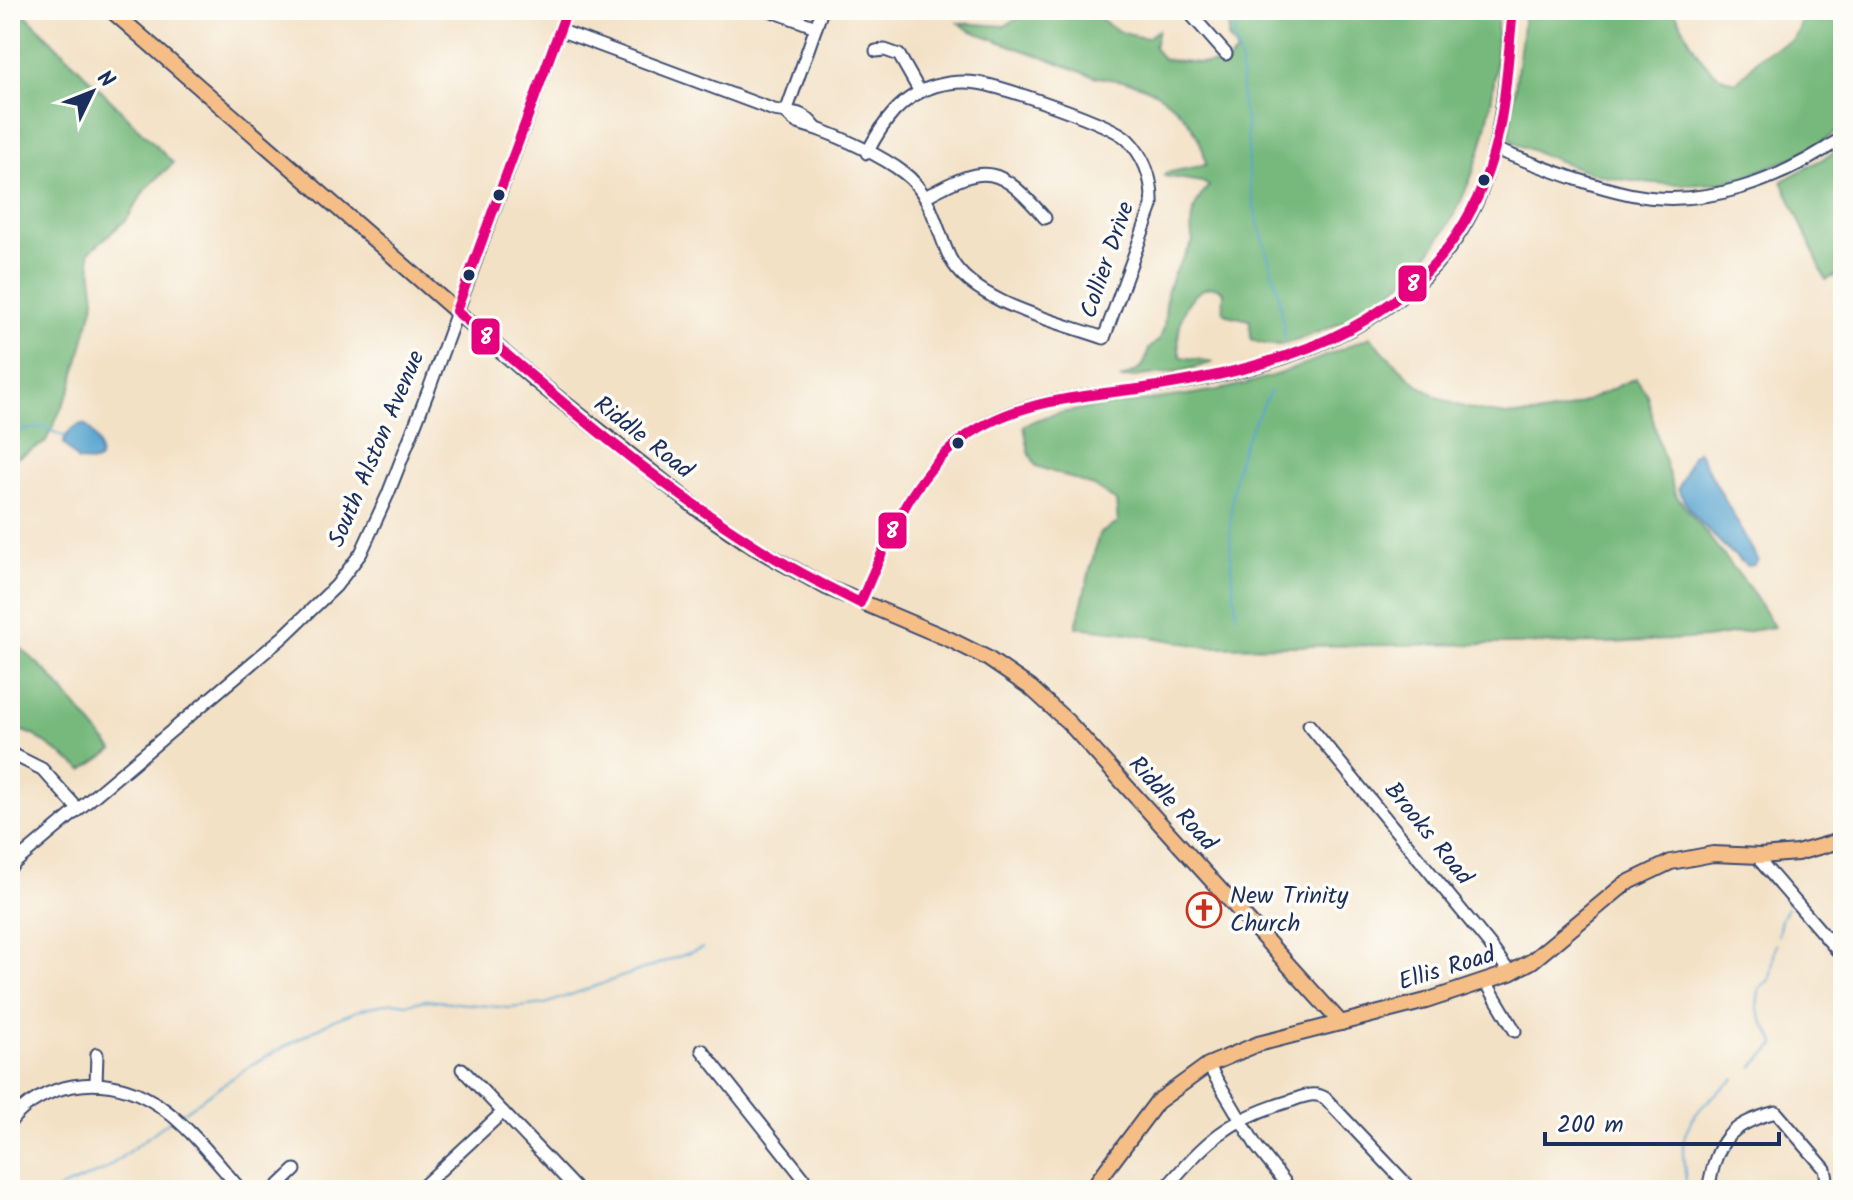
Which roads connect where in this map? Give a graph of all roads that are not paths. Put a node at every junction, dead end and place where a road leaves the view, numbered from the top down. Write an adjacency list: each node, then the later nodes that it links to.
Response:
1 (111, 10): 18 (main road, Riddle Road)
2 (567, 10): 8 (street, South Alston Avenue)
3 (769, 10): 7 (street)
4 (822, 10): 7 (street)
5 (1187, 10): 10 (street)
6 (1513, 10): 14 (street)
7 (816, 27): 12 (street)
8 (559, 30): 12 (street, Collier Drive); 18 (street, South Alston Avenue)
9 (876, 51): 11 (street)
10 (1226, 54)
11 (920, 92): 15 (street, Collier Drive); 16 (street, Collier Drive)
12 (786, 112): 15 (street, Collier Drive)
13 (1843, 137): 14 (street)
14 (1494, 149): 19 (street)
15 (867, 153): 16 (street, Collier Drive)
16 (925, 197): 17 (street)
17 (1045, 218)
18 (456, 311): 19 (main road, Riddle Road); 22 (street, South Alston Avenue)
19 (860, 603): 29 (main road, Riddle Road)
20 (1309, 725): 27 (street, Brooks Road)
21 (10, 753): 22 (street)
22 (78, 809): 25 (street, South Alston Avenue)
23 (1843, 840): 24 (main road, Ellis Road)
24 (1760, 856): 26 (street); 27 (main road, Ellis Road)
25 (10, 867)
26 (1843, 957)
27 (1510, 973): 28 (main road, Ellis Road)
28 (1486, 982): 29 (main road, Ellis Road); 30 (street)
29 (1341, 1023): 33 (main road, Ellis Road)
30 (1515, 1031)
31 (702, 1050): 44 (street)
32 (97, 1054): 35 (street)
33 (1208, 1065): 37 (street); 45 (main road, Ellis Road)
34 (462, 1069): 36 (street)
35 (96, 1084): 38 (street); 40 (street)
36 (503, 1112): 42 (street); 43 (street)
37 (1240, 1119): 46 (street); 47 (street); 48 (street)
38 (10, 1122)
39 (295, 1170): 41 (street)
40 (241, 1190)
41 (274, 1190)
42 (419, 1190)
43 (577, 1190)
44 (813, 1190)
45 (1091, 1190)
46 (1164, 1190)
47 (1291, 1190)
48 (1412, 1190)
49 (1708, 1190): 50 (street)
50 (1818, 1190)

